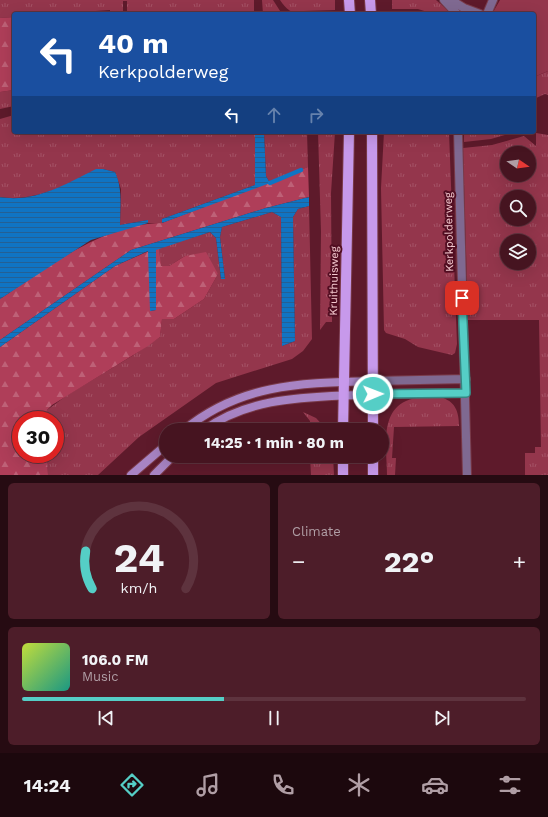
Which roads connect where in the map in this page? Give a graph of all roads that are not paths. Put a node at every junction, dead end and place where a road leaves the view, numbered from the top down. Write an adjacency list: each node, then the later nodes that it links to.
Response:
1 (349, 0): 6 (main road)
2 (370, 0): 7 (main road)
3 (444, 0): 8 (street)
4 (451, 0): 9 (street)
5 (492, 0): 10 (street)
6 (350, 12)
7 (371, 12)
8 (455, 12)
9 (475, 12)
10 (488, 12)
11 (349, 134): 16 (main road, Kruithuisweg)
12 (372, 134): 15 (main road)
13 (458, 134): 14 (street, Kerkpolderweg)
14 (466, 379): 15 (street); 17 (street, Kerkpolderweg)
15 (373, 381): 16 (street); 18 (main road)
16 (343, 382): 19 (main road, Kruithuisweg); 20 (street)
17 (466, 393): 18 (street); 32 (street, Kerkpolderweg)
18 (373, 394): 19 (street); 23 (main road)
19 (343, 396): 21 (street); 22 (main road, Kruithuisweg)
20 (193, 423)
21 (213, 423)
22 (343, 423)
23 (373, 423)
24 (159, 451): 28 (street)
25 (166, 463): 29 (street)
26 (343, 463): 30 (main road)
27 (373, 463): 31 (main road)
28 (131, 475)
29 (154, 475)
30 (343, 475)
31 (373, 475)
32 (467, 475)

